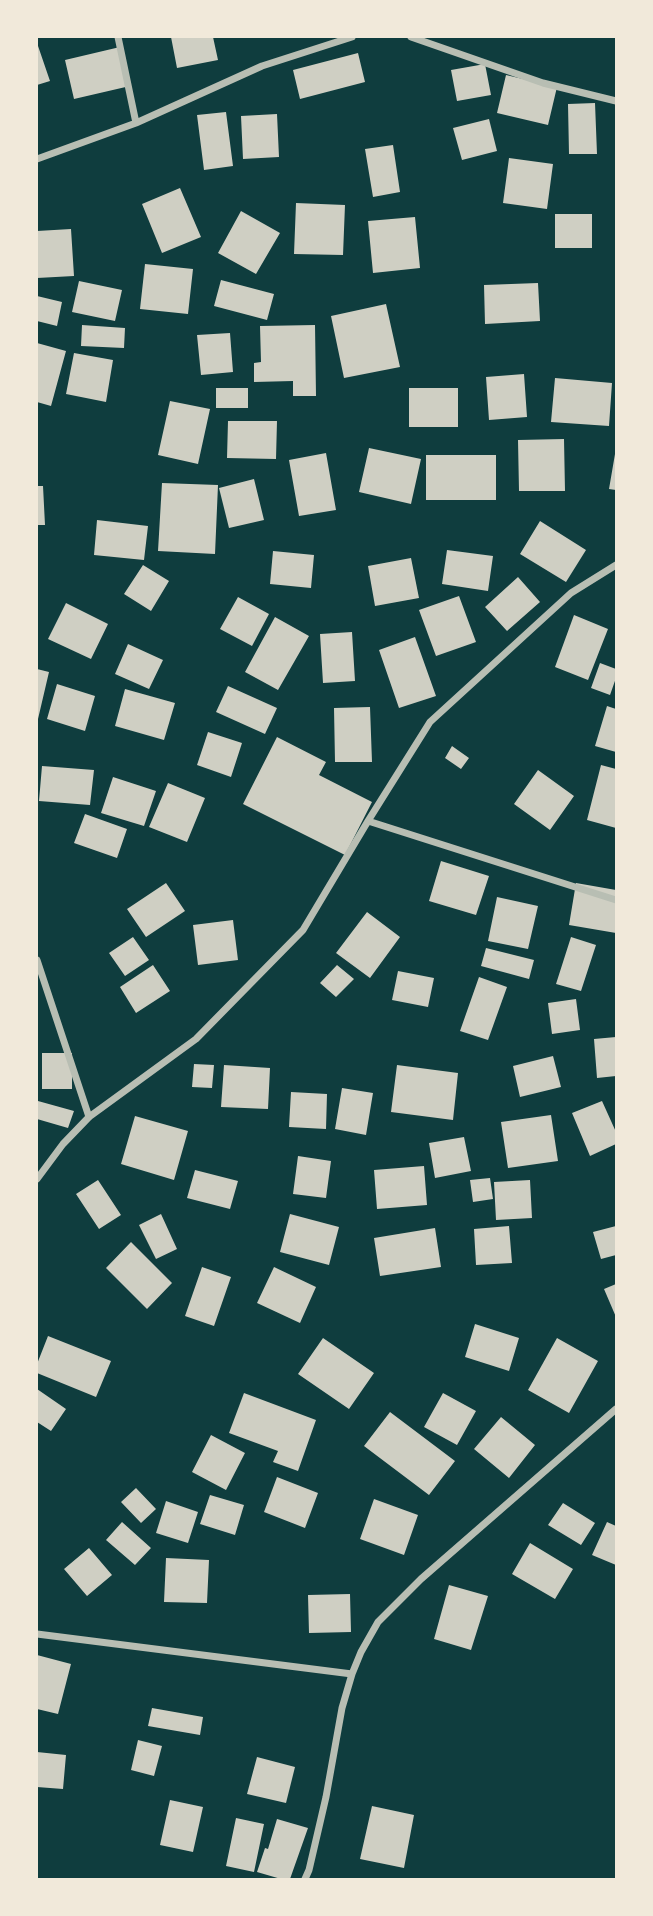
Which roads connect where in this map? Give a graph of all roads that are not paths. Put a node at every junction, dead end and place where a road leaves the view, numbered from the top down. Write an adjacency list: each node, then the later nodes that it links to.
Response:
1 (118, 37): 5 (street)
2 (352, 37): 5 (street)
3 (411, 37): 4 (street)
4 (616, 101)
5 (136, 123): 6 (street)
6 (37, 159)
7 (616, 565): 8 (street)
8 (368, 821): 9 (street); 11 (street)
9 (616, 900)
10 (37, 960): 11 (street)
11 (89, 1117): 12 (street)
12 (37, 1179)
13 (616, 1409): 15 (street)
14 (37, 1634): 15 (street)
15 (352, 1674): 16 (street)
16 (305, 1879)

